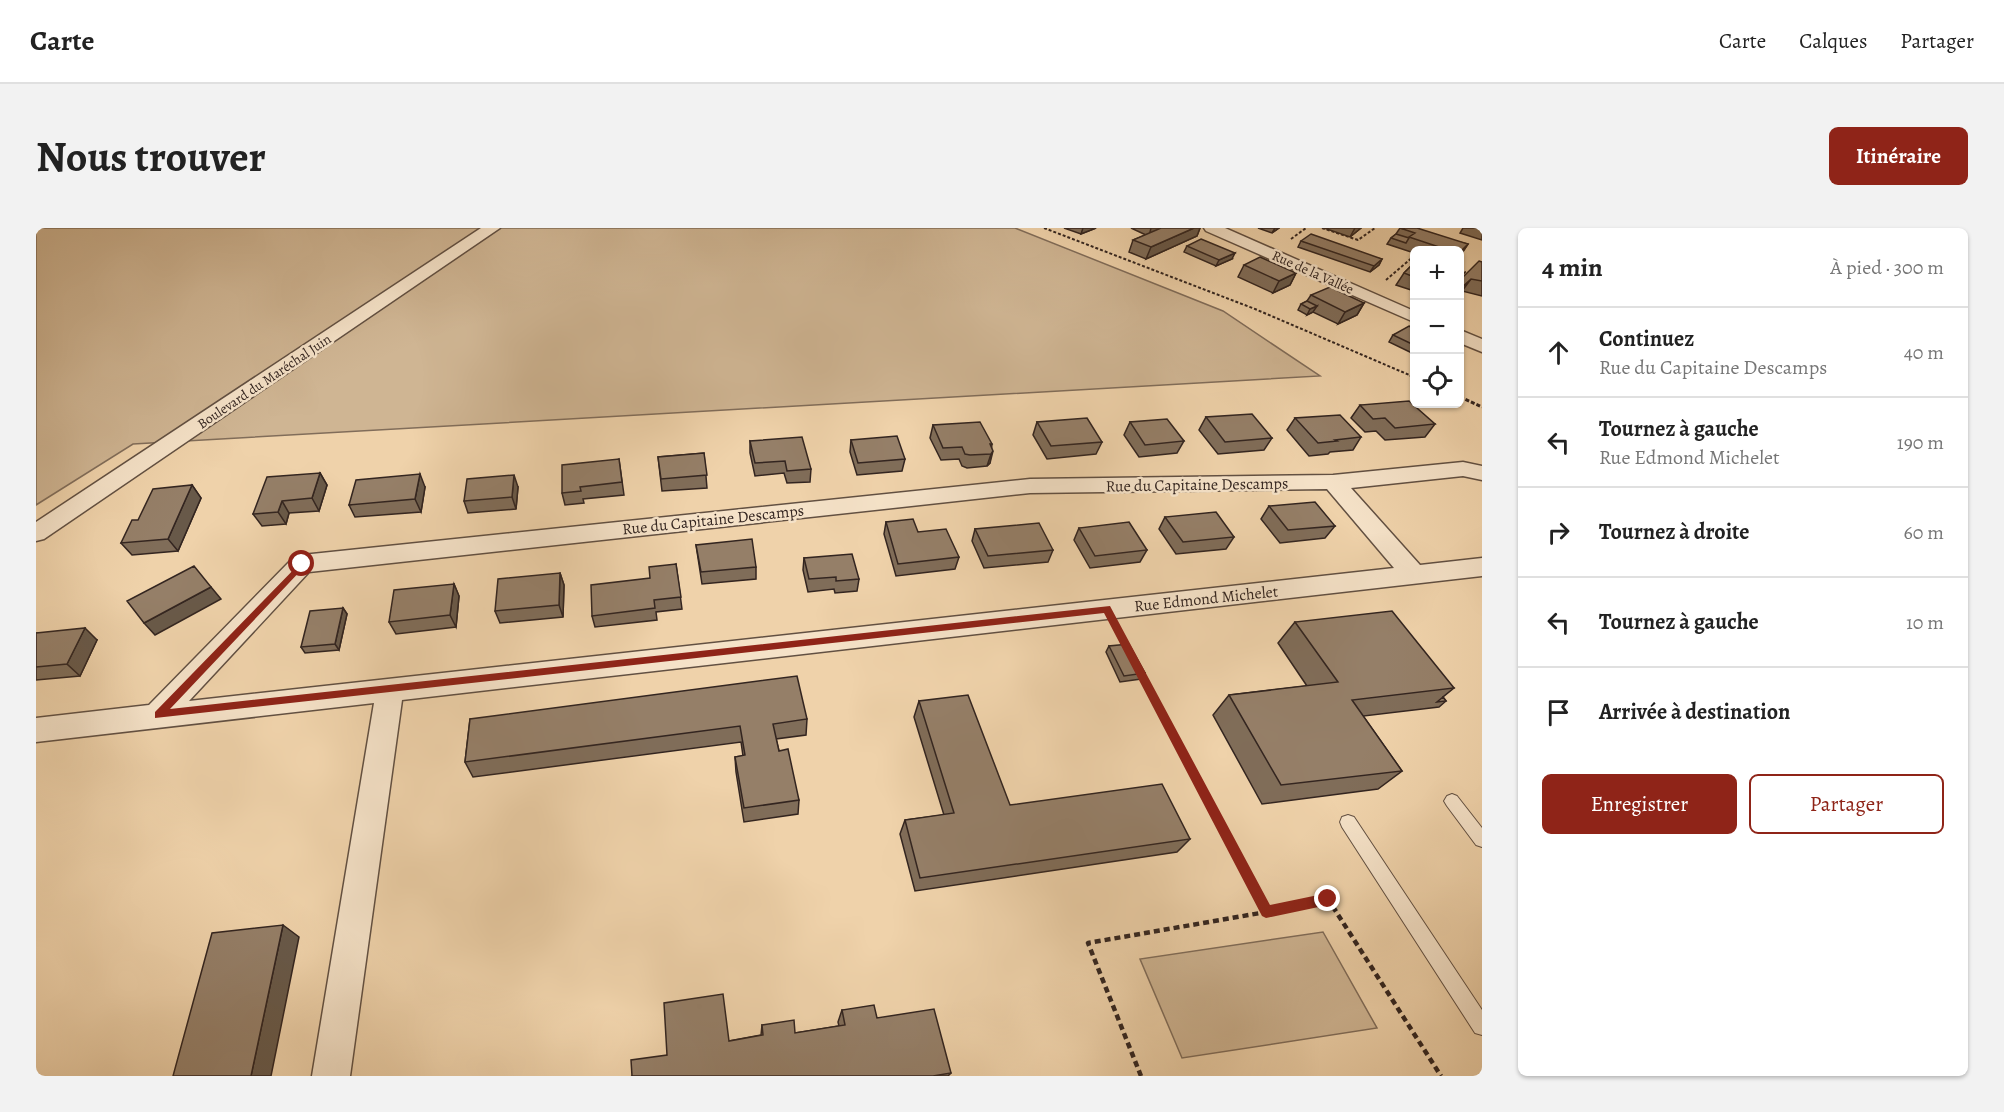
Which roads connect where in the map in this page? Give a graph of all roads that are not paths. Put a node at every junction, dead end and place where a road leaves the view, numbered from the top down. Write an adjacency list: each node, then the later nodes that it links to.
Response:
1 (492, 228): 8 (street, Boulevard du Maréchal Juin)
2 (1212, 228): 3 (street, Rue de la Vallée)
3 (1410, 315)
4 (1464, 338): 5 (street)
5 (1482, 346)
6 (1482, 473): 7 (street, Rue du Capitaine Descamps)
7 (1333, 482): 10 (street); 12 (street, Rue du Capitaine Descamps)
8 (36, 533)
9 (1482, 567): 10 (street, Rue Edmond Michelet)
10 (1414, 574): 11 (street, Rue Edmond Michelet)
11 (390, 689): 12 (street, Rue Edmond Michelet); 18 (street)
12 (158, 715): 13 (street, Rue Edmond Michelet)
13 (36, 730)
14 (1452, 801): 16 (lane)
15 (1348, 822): 17 (lane)
16 (1482, 840)
17 (1482, 1026)
18 (331, 1076)

